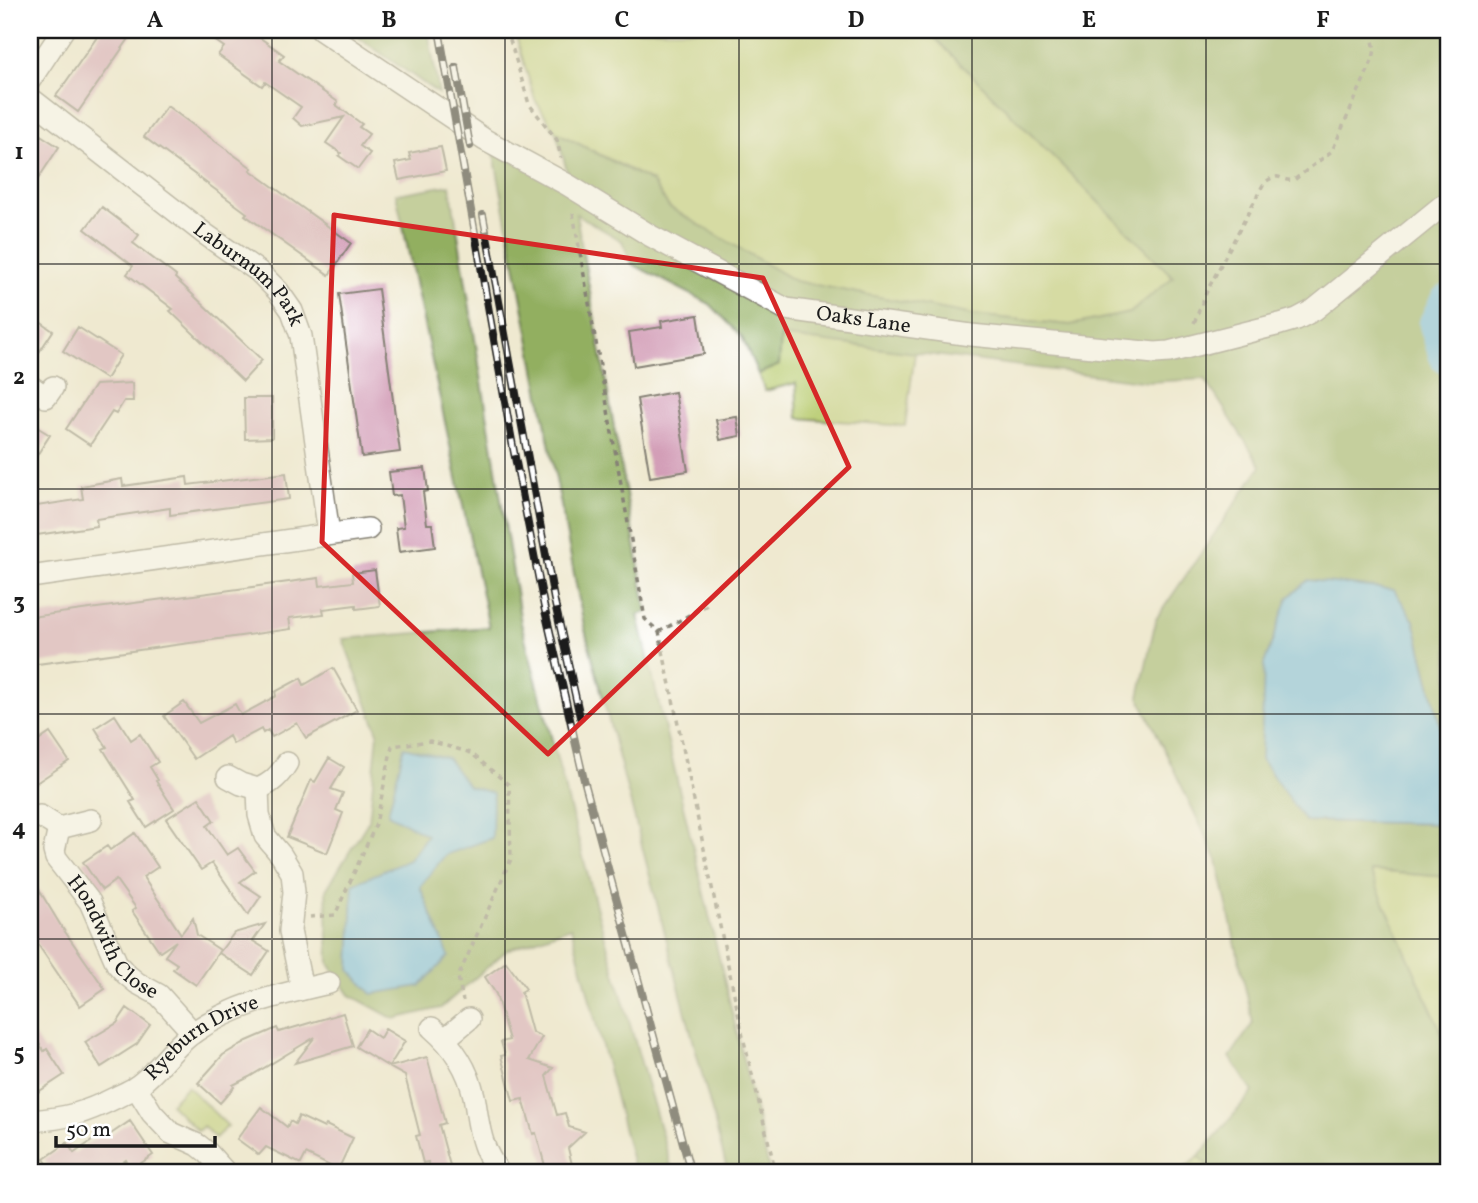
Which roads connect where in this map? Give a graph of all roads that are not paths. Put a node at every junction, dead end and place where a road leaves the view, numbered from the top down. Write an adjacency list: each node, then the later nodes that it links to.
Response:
1 (63, 30): 3 (street)
2 (321, 30): 5 (street, Oaks Lane)
3 (30, 80)
4 (30, 98): 9 (street, Laburnum Park)
5 (1441, 206)
6 (30, 386): 7 (street)
7 (53, 387)
8 (368, 528): 9 (street)
9 (328, 534): 10 (street)
10 (30, 577)
11 (287, 763): 13 (street)
12 (228, 777): 13 (street)
13 (258, 789): 18 (street)
14 (40, 816): 16 (street)
15 (91, 820): 16 (street)
16 (59, 828): 20 (street, Hondwith Close)
17 (330, 983): 18 (street, Ryeburn Drive)
18 (302, 989): 20 (street, Ryeburn Drive)
19 (469, 1019): 24 (street)
20 (193, 1033): 21 (street, Ryeburn Drive)
21 (136, 1087): 22 (street, Ryeburn Drive); 23 (street)
22 (30, 1121)
23 (226, 1173)
24 (499, 1173)

